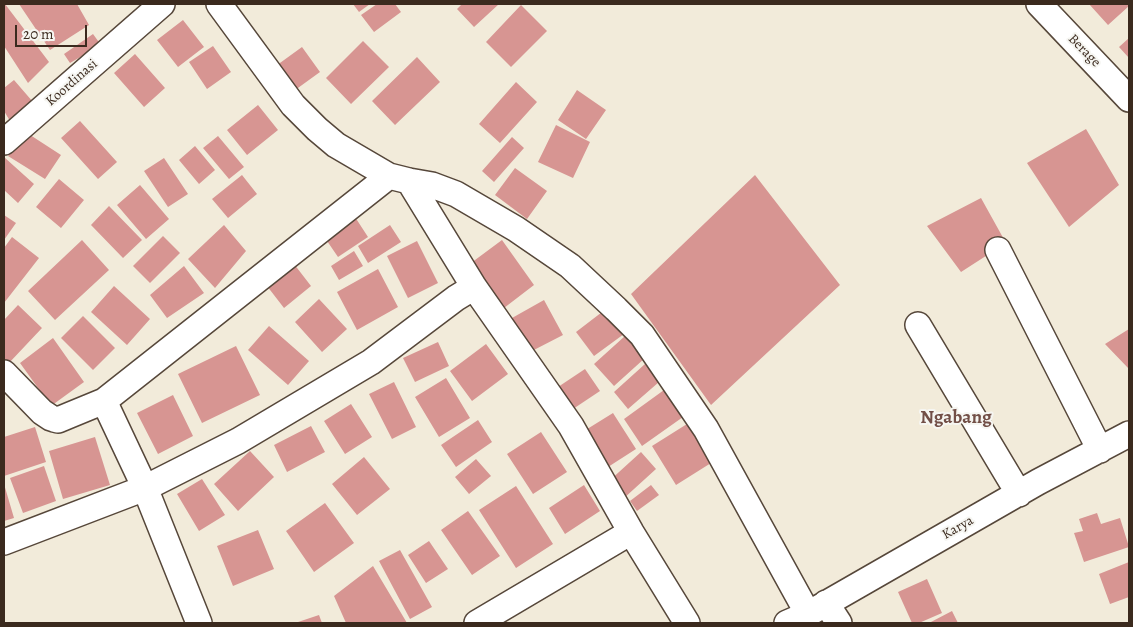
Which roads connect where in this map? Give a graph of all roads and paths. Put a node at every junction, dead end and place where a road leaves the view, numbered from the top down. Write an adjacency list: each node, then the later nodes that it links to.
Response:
1 (162, 4): 5 (street, Koordinasi)
2 (219, 4): 6 (street)
3 (1044, 6): 4 (street, Berage)
4 (1129, 99)
5 (4, 142)
6 (399, 178): 8 (street); 11 (street); 18 (street)
7 (998, 250): 13 (street)
8 (474, 287): 14 (street); 16 (street)
9 (918, 325): 15 (street)
10 (4, 373): 11 (street)
11 (104, 401): 14 (street)
12 (1129, 434): 13 (street, Karya)
13 (1100, 450): 15 (street, Karya)
14 (144, 488): 17 (street); 19 (street)
15 (1018, 494): 18 (street, Karya)
16 (631, 532): 20 (street); 21 (street)
17 (4, 542)
18 (815, 616)
19 (199, 623)
20 (477, 623)
21 (687, 623)

